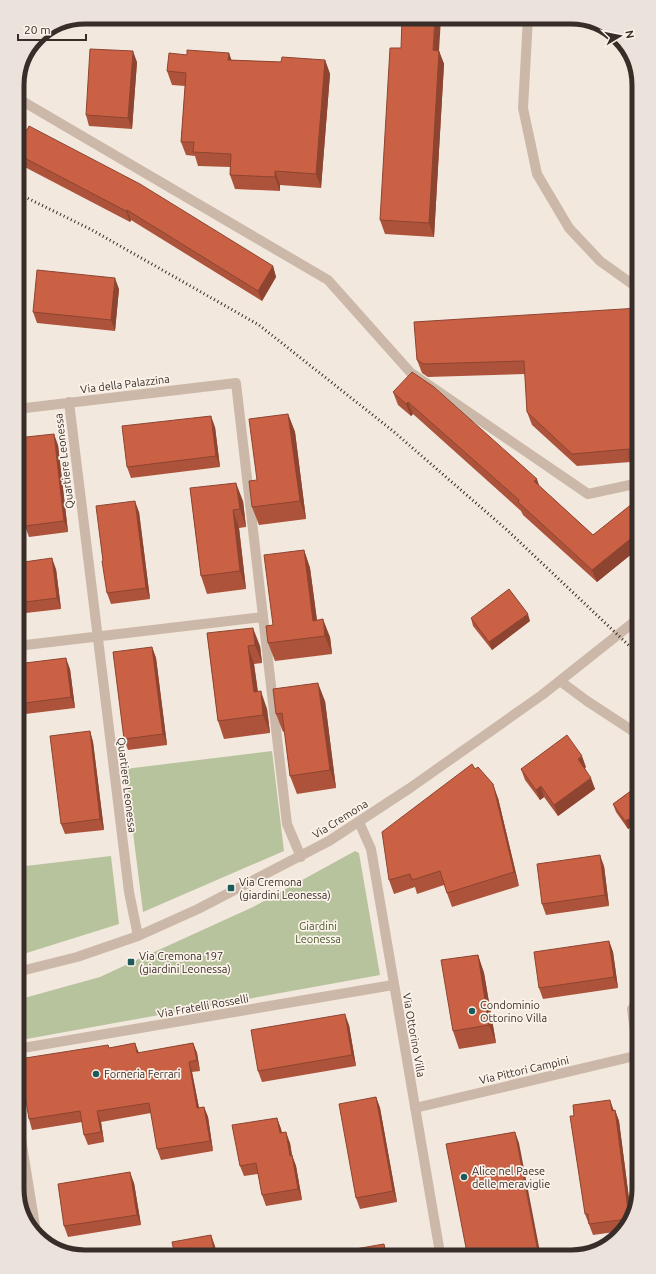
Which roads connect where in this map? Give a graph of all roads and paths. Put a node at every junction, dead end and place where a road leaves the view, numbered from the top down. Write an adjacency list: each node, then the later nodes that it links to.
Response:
1 (528, 24): 3 (street)
2 (24, 102): 6 (street)
3 (632, 283)
4 (69, 402): 5 (street, Via della Palazzina); 7 (street, Via della Palazzina); 9 (street, Quartiere Leonessa)
5 (24, 408)
6 (632, 485)
7 (263, 617): 9 (street); 14 (street)
8 (632, 624): 11 (street, Via Cremona)
9 (97, 636): 10 (street); 15 (street, Quartiere Leonessa)
10 (24, 645)
11 (560, 681): 12 (street); 13 (street, Via Cremona)
12 (632, 731)
13 (359, 822): 14 (street, Via Cremona); 17 (street, Via Ottorino Villa)
14 (301, 857): 15 (street, Via Cremona)
15 (138, 936): 16 (street, Via Cremona)
16 (24, 970)
17 (393, 985): 18 (street, Via Fratelli Rosselli); 20 (street, Via Ottorino Villa)
18 (24, 1048)
19 (632, 1059): 20 (street, Via Pittori Campini)
20 (414, 1108): 23 (street, Via Ottorino Villa)
21 (24, 1157): 22 (street)
22 (35, 1223)
23 (439, 1250)

